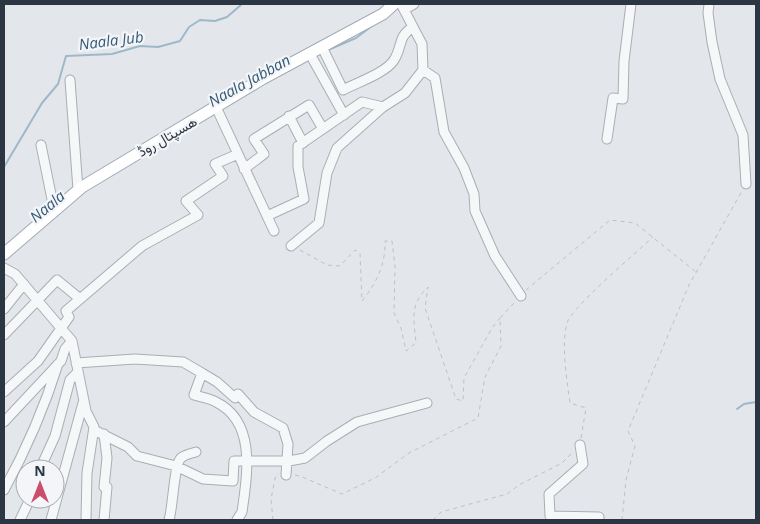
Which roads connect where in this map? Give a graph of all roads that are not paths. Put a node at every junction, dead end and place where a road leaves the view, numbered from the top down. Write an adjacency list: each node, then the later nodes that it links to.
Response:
1 (414, 4): 4 (street)
2 (631, 4): 15 (street)
3 (709, 4): 20 (street)
4 (400, 6): 5 (street); 6 (main road, ھسپتال روڈ)
5 (413, 27): 6 (street); 8 (street)
6 (323, 50): 7 (main road, ھسپتال روڈ)
7 (312, 56): 10 (main road, ھسپتال روڈ); 12 (street)
8 (423, 70): 11 (street); 29 (street)
9 (70, 80): 21 (street)
10 (216, 107): 18 (street); 21 (main road, ھسپتال روڈ)
11 (383, 107): 12 (street); 25 (street)
12 (344, 115): 14 (street)
13 (289, 116): 14 (street); 16 (street); 19 (street)
14 (323, 129): 16 (street)
15 (607, 139)
16 (304, 143): 23 (street)
17 (41, 145): 22 (street)
18 (238, 154): 19 (street); 30 (street)
19 (244, 169): 23 (street)
20 (746, 184)
21 (78, 190): 22 (main road, ھسپتال روڈ)
22 (54, 209): 26 (main road, ھسپتال روڈ)
23 (267, 216): 24 (street)
24 (274, 231)
25 (291, 246)
26 (4, 254)
27 (4, 268): 28 (street)
28 (24, 284): 31 (street); 32 (street)
29 (521, 296)
30 (79, 298): 31 (street); 33 (street)
31 (38, 302): 33 (street); 34 (street)
32 (4, 308)
33 (62, 329): 35 (street); 39 (street)
34 (4, 335)
35 (72, 341): 36 (street); 37 (street)
36 (58, 364): 42 (street); 52 (street)
37 (77, 367): 38 (street); 40 (street); 47 (street)
38 (202, 373): 48 (street); 49 (street)
39 (4, 392)
40 (84, 400): 43 (street); 53 (street)
41 (426, 403): 49 (street)
42 (4, 422)
43 (94, 430): 44 (street); 54 (street)
44 (104, 434): 50 (street); 55 (street)
45 (580, 446): 58 (street)
46 (196, 452): 50 (street)
47 (45, 459)
48 (247, 461): 49 (street); 50 (street); 57 (street)
49 (287, 462): 51 (street)
50 (176, 466): 56 (street)
51 (286, 475)
52 (5, 485)
53 (51, 520)
54 (86, 520)
55 (104, 520)
56 (169, 520)
57 (237, 520)
58 (598, 520)

